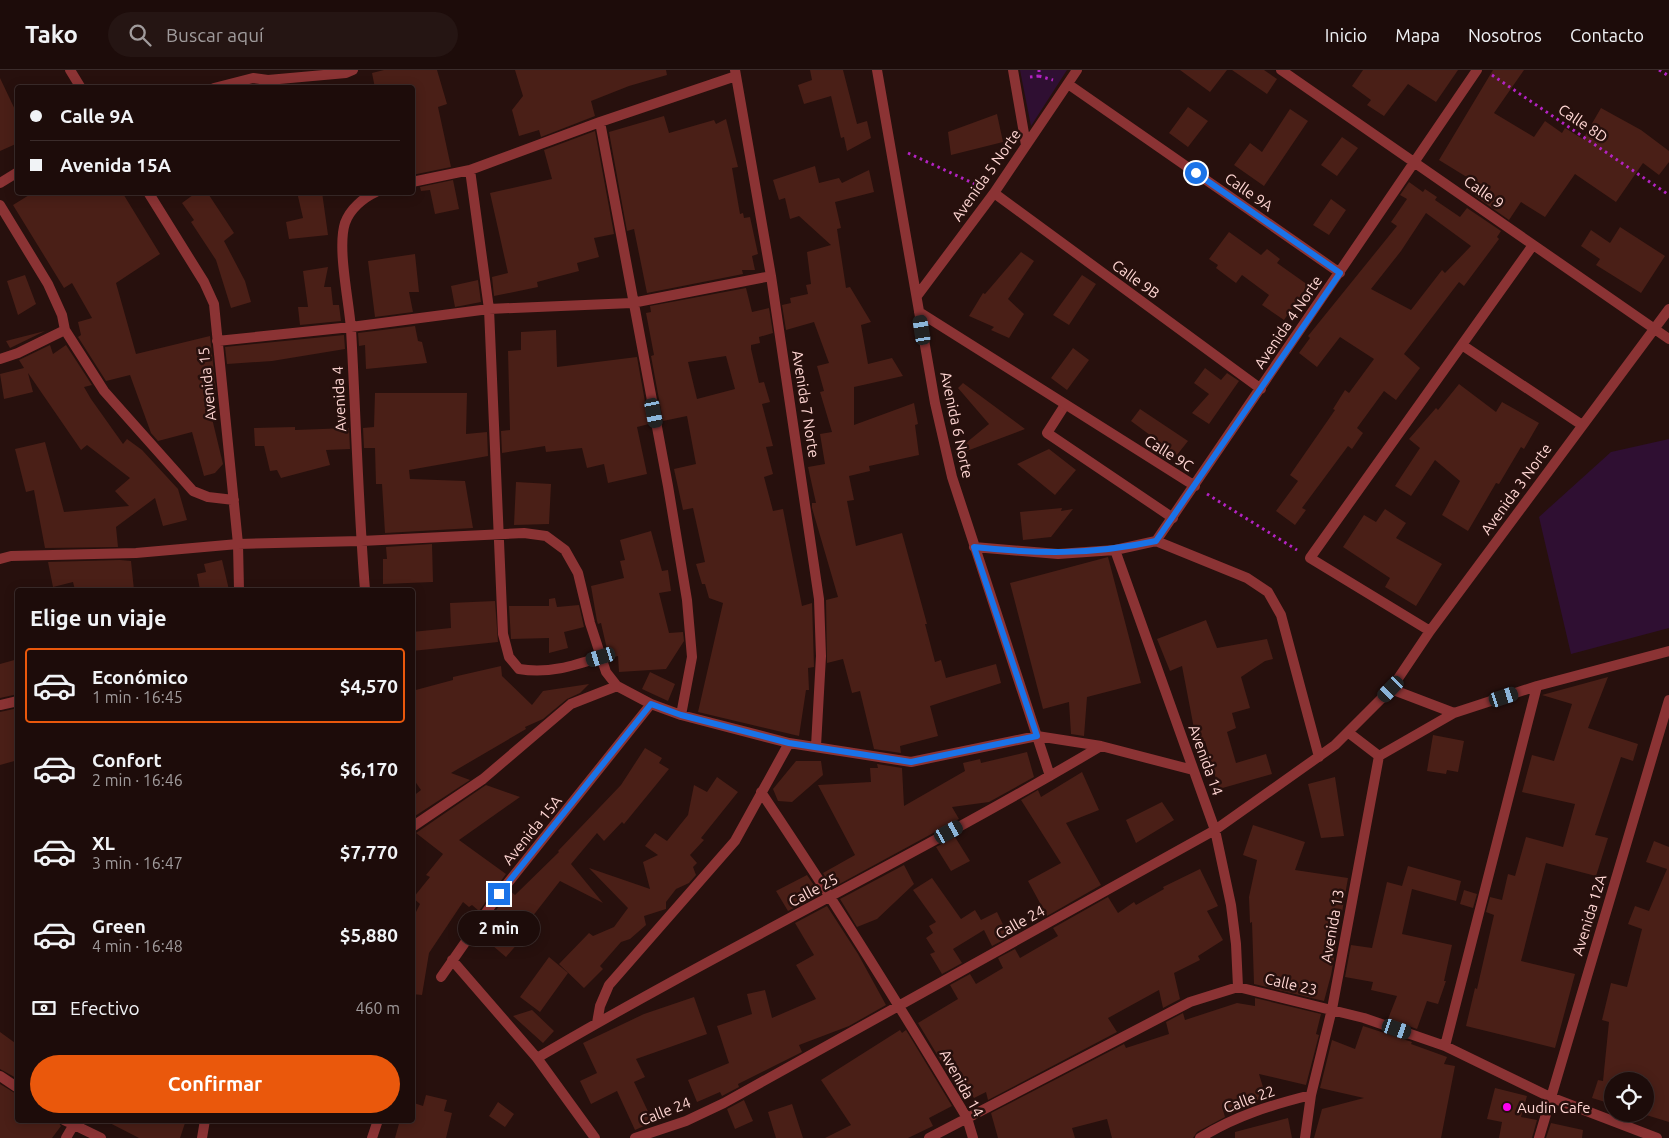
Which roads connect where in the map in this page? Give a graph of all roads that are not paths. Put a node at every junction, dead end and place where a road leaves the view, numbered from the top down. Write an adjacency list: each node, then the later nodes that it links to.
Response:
1 (70, 70): 10 (street)
2 (352, 70): 11 (street)
3 (877, 70): 26 (street, Avenida 6 Norte)
4 (1013, 70): 13 (street)
5 (1077, 70): 9 (street, Avenida 5 Norte)
6 (1281, 70): 14 (street, Calle 9)
7 (1477, 70): 14 (street, Avenida 4 Norte)
8 (736, 73): 12 (street); 25 (street, Avenida 7 Norte)
9 (1068, 84): 13 (street, Avenida 5 Norte); 24 (street, Calle 9A)
10 (79, 85)
11 (223, 85)
12 (600, 122): 15 (street); 27 (street)
13 (1026, 145): 19 (street, Avenida 5 Norte)
14 (1415, 163): 23 (street, Calle 9); 24 (street, Avenida 4 Norte)
15 (470, 170): 17 (street); 28 (street)
16 (15, 174): 18 (street)
17 (415, 181)
18 (0, 183)
19 (994, 192): 26 (street, Avenida 5 Norte); 38 (street, Calle 9B)
20 (150, 195): 35 (street, Avenida 15)
21 (370, 195): 31 (street, Avenida 4)
22 (0, 205): 33 (street)
23 (1533, 245): 32 (street, Calle 9); 36 (street)
24 (1340, 273): 38 (street, Avenida 4 Norte)
25 (771, 276): 27 (street); 68 (street, Avenida 7 Norte)
26 (917, 296): 30 (street, Avenida 6 Norte)
27 (632, 303): 28 (street); 64 (street)
28 (490, 309): 31 (street); 44 (street)
29 (1669, 309): 32 (street, Avenida 3 Norte)
30 (920, 312): 39 (street, Calle 9C); 48 (street, Avenida 6 Norte)
31 (351, 327): 35 (street); 45 (street, Avenida 4)
32 (1655, 329): 34 (street, Calle 9); 40 (street, Avenida 3 Norte)
33 (66, 330): 37 (street); 42 (street)
34 (1669, 339)
35 (218, 340): 42 (street, Avenida 15)
36 (1462, 345): 40 (street); 53 (street)
37 (0, 359)
38 (1261, 389): 41 (street, Avenida 4 Norte)
39 (1065, 405): 41 (street, Calle 9C); 43 (street)
40 (1582, 425): 53 (street, Avenida 3 Norte)
41 (1195, 486): 43 (street, Avenida 4 Norte)
42 (234, 500): 47 (street, Avenida 15)
43 (1173, 518): 46 (street, Avenida 4 Norte)
44 (499, 534): 45 (street); 55 (street); 55 (street)
45 (361, 541): 47 (street); 52 (street, Avenida 4)
46 (1156, 541): 49 (street); 71 (street)
47 (238, 544): 50 (street); 51 (street, Avenida 15)
48 (974, 547): 49 (street); 66 (street, Avenida 6 Norte)
49 (1115, 550): 72 (street, Avenida 14)
50 (0, 559)
51 (239, 588)
52 (365, 588)
53 (1430, 631): 58 (street, Avenida 3 Norte)
54 (1669, 651): 57 (street)
55 (601, 657): 56 (street)
56 (617, 686): 61 (street); 75 (street)
57 (1537, 686): 63 (street); 84 (street)
58 (1391, 689): 63 (street); 65 (street, Calle 24)
59 (1669, 700): 89 (street, Avenida 12A)
60 (15, 702): 62 (street)
61 (651, 704): 64 (street); 78 (street, Avenida 15A)
62 (0, 705)
63 (1454, 713): 70 (street)
64 (681, 715): 67 (street)
65 (1349, 734): 70 (street); 71 (street, Calle 24)
66 (1037, 736): 68 (street); 69 (street); 73 (street, Avenida 6 Norte)
67 (789, 743): 68 (street); 74 (street)
68 (816, 746)
69 (1101, 746): 72 (street); 73 (street, Calle 25)
70 (1379, 756): 82 (street, Avenida 13)
71 (1319, 757): 76 (street, Calle 24)
72 (1193, 770): 76 (street, Avenida 14)
73 (1050, 776): 77 (street, Calle 25)
74 (761, 792): 77 (street, Avenida 14); 83 (street)
75 (415, 825)
76 (1215, 830): 80 (street, Avenida 14); 81 (street, Calle 24)
77 (832, 897): 81 (street, Avenida 14); 83 (street, Calle 25)
78 (452, 960): 79 (street, Avenida 15A); 85 (street)
79 (441, 977)
80 (1238, 987): 82 (street, Calle 23); 90 (street)
81 (900, 1006): 90 (street, Avenida 14); 99 (street, Calle 24)
82 (1332, 1009): 84 (street, Calle 23); 88 (street, Avenida 13)
83 (597, 1023): 85 (street, Calle 25)
84 (1445, 1046): 89 (street, Calle 23)
85 (537, 1058): 98 (street)
86 (0, 1076): 87 (street)
87 (15, 1086)
88 (1311, 1095): 102 (street, Calle 22); 103 (street, Avenida 13)
89 (1550, 1097): 104 (street, Avenida 12A); 105 (street, Calle 23)
90 (967, 1118): 100 (street); 101 (street, Avenida 14)
91 (69, 1123): 94 (street); 95 (street)
92 (204, 1123): 96 (street)
93 (377, 1123): 97 (street)
94 (66, 1138)
95 (101, 1138)
96 (202, 1138)
97 (372, 1138)
98 (595, 1138)
99 (635, 1138)
100 (929, 1138)
101 (973, 1138)
102 (1200, 1138)
103 (1305, 1138)
104 (1539, 1138)
105 (1657, 1138)

